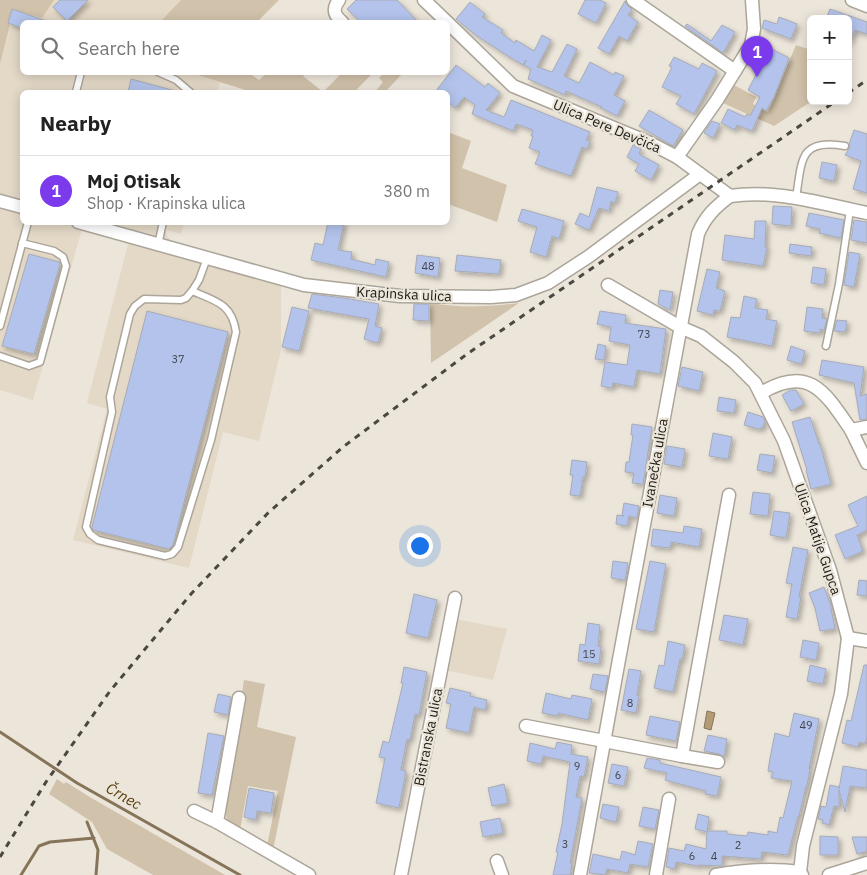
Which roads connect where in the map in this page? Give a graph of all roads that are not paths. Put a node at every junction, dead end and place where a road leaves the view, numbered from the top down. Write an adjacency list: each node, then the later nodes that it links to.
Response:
1 (339, 0): 7 (street)
2 (424, 0): 8 (street, Ulica Pere Devčića)
3 (632, 0): 10 (street)
4 (752, 0): 10 (street)
5 (852, 0): 6 (street)
6 (867, 6)
7 (340, 20)
8 (444, 20)
9 (450, 26): 16 (street, Ulica Pere Devčića)
10 (735, 71): 16 (street)
11 (80, 75): 13 (lane)
12 (165, 75): 14 (lane)
13 (76, 90)
14 (188, 90)
15 (845, 146): 19 (lane)
16 (677, 157): 17 (street, Ulica Pere Devčića)
17 (700, 174): 18 (street, Ulica Pere Devčića); 29 (street, Krapinska ulica)
18 (730, 196): 19 (street); 33 (street, Ivanečka ulica)
19 (796, 198): 22 (street)
20 (0, 201): 21 (street)
21 (20, 206)
22 (850, 210): 23 (street); 34 (lane)
23 (867, 213)
24 (27, 225): 27 (lane)
25 (89, 225): 28 (street, Krapinska ulica)
26 (162, 225): 28 (lane)
27 (22, 243): 32 (lane); 35 (lane)
28 (158, 244): 29 (street, Krapinska ulica)
29 (207, 258): 31 (lane)
30 (608, 285): 33 (street, Ulica Matije Gupca)
31 (192, 291): 31 (lane)
32 (0, 326)
33 (680, 327): 36 (street, Ulica Matije Gupca); 46 (street, Ivanečka ulica)
34 (826, 346)
35 (0, 356)
36 (761, 394): 38 (street); 42 (street, Ulica Matije Gupca)
37 (867, 426): 38 (street)
38 (851, 430): 39 (street)
39 (867, 462)
40 (729, 495): 47 (street)
41 (455, 598): 56 (street, Bistranska ulica)
42 (848, 638): 43 (street); 54 (street, Ulica Matije Gupca)
43 (867, 641)
44 (239, 698): 51 (street)
45 (526, 726): 46 (street)
46 (605, 741): 47 (street); 58 (street, Ivanečka ulica)
47 (682, 756): 48 (street)
48 (718, 762)
49 (669, 799): 59 (street)
50 (194, 811): 51 (street)
51 (218, 822): 55 (street)
52 (497, 861): 57 (street)
53 (867, 863): 61 (street)
54 (801, 874): 60 (street)
55 (309, 875)
56 (401, 875)
57 (502, 875)
58 (580, 875)
59 (656, 875)
60 (716, 875)
61 (830, 875)

